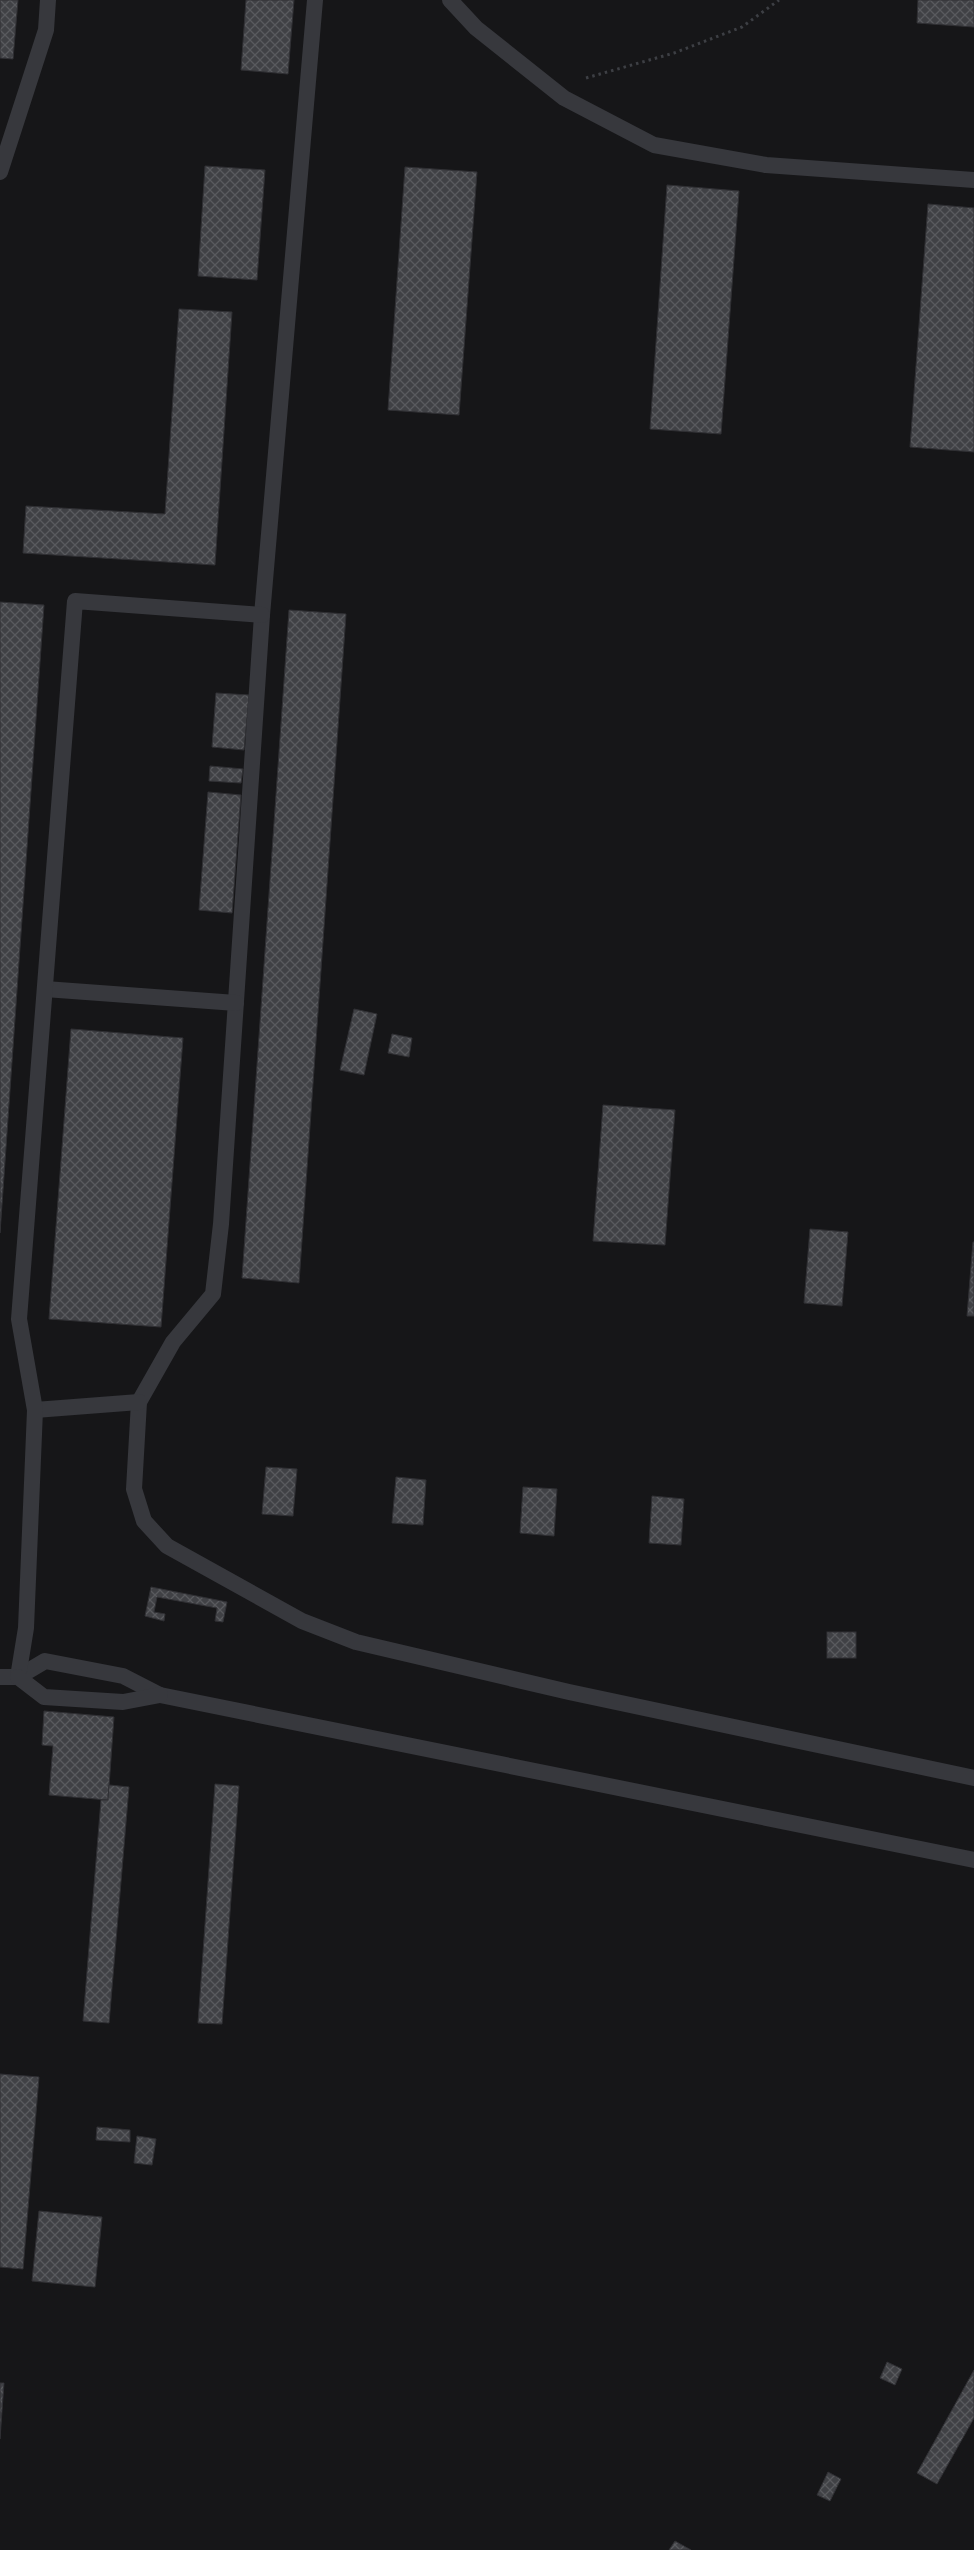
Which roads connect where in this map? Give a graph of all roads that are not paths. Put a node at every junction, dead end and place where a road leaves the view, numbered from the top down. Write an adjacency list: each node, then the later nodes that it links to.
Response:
1 (48, 0): 4 (lane)
2 (315, 0): 6 (lane)
3 (450, 0): 5 (lane)
4 (0, 172)
5 (974, 180)
6 (262, 616): 7 (lane); 8 (lane)
7 (45, 989): 8 (lane); 10 (lane)
8 (236, 1003): 9 (lane)
9 (139, 1402): 10 (lane); 14 (lane)
10 (35, 1410): 12 (lane)
11 (0, 1677): 12 (lane)
12 (18, 1677): 13 (lane); 13 (lane)
13 (160, 1696): 15 (lane)
14 (974, 1778)
15 (974, 1860)

